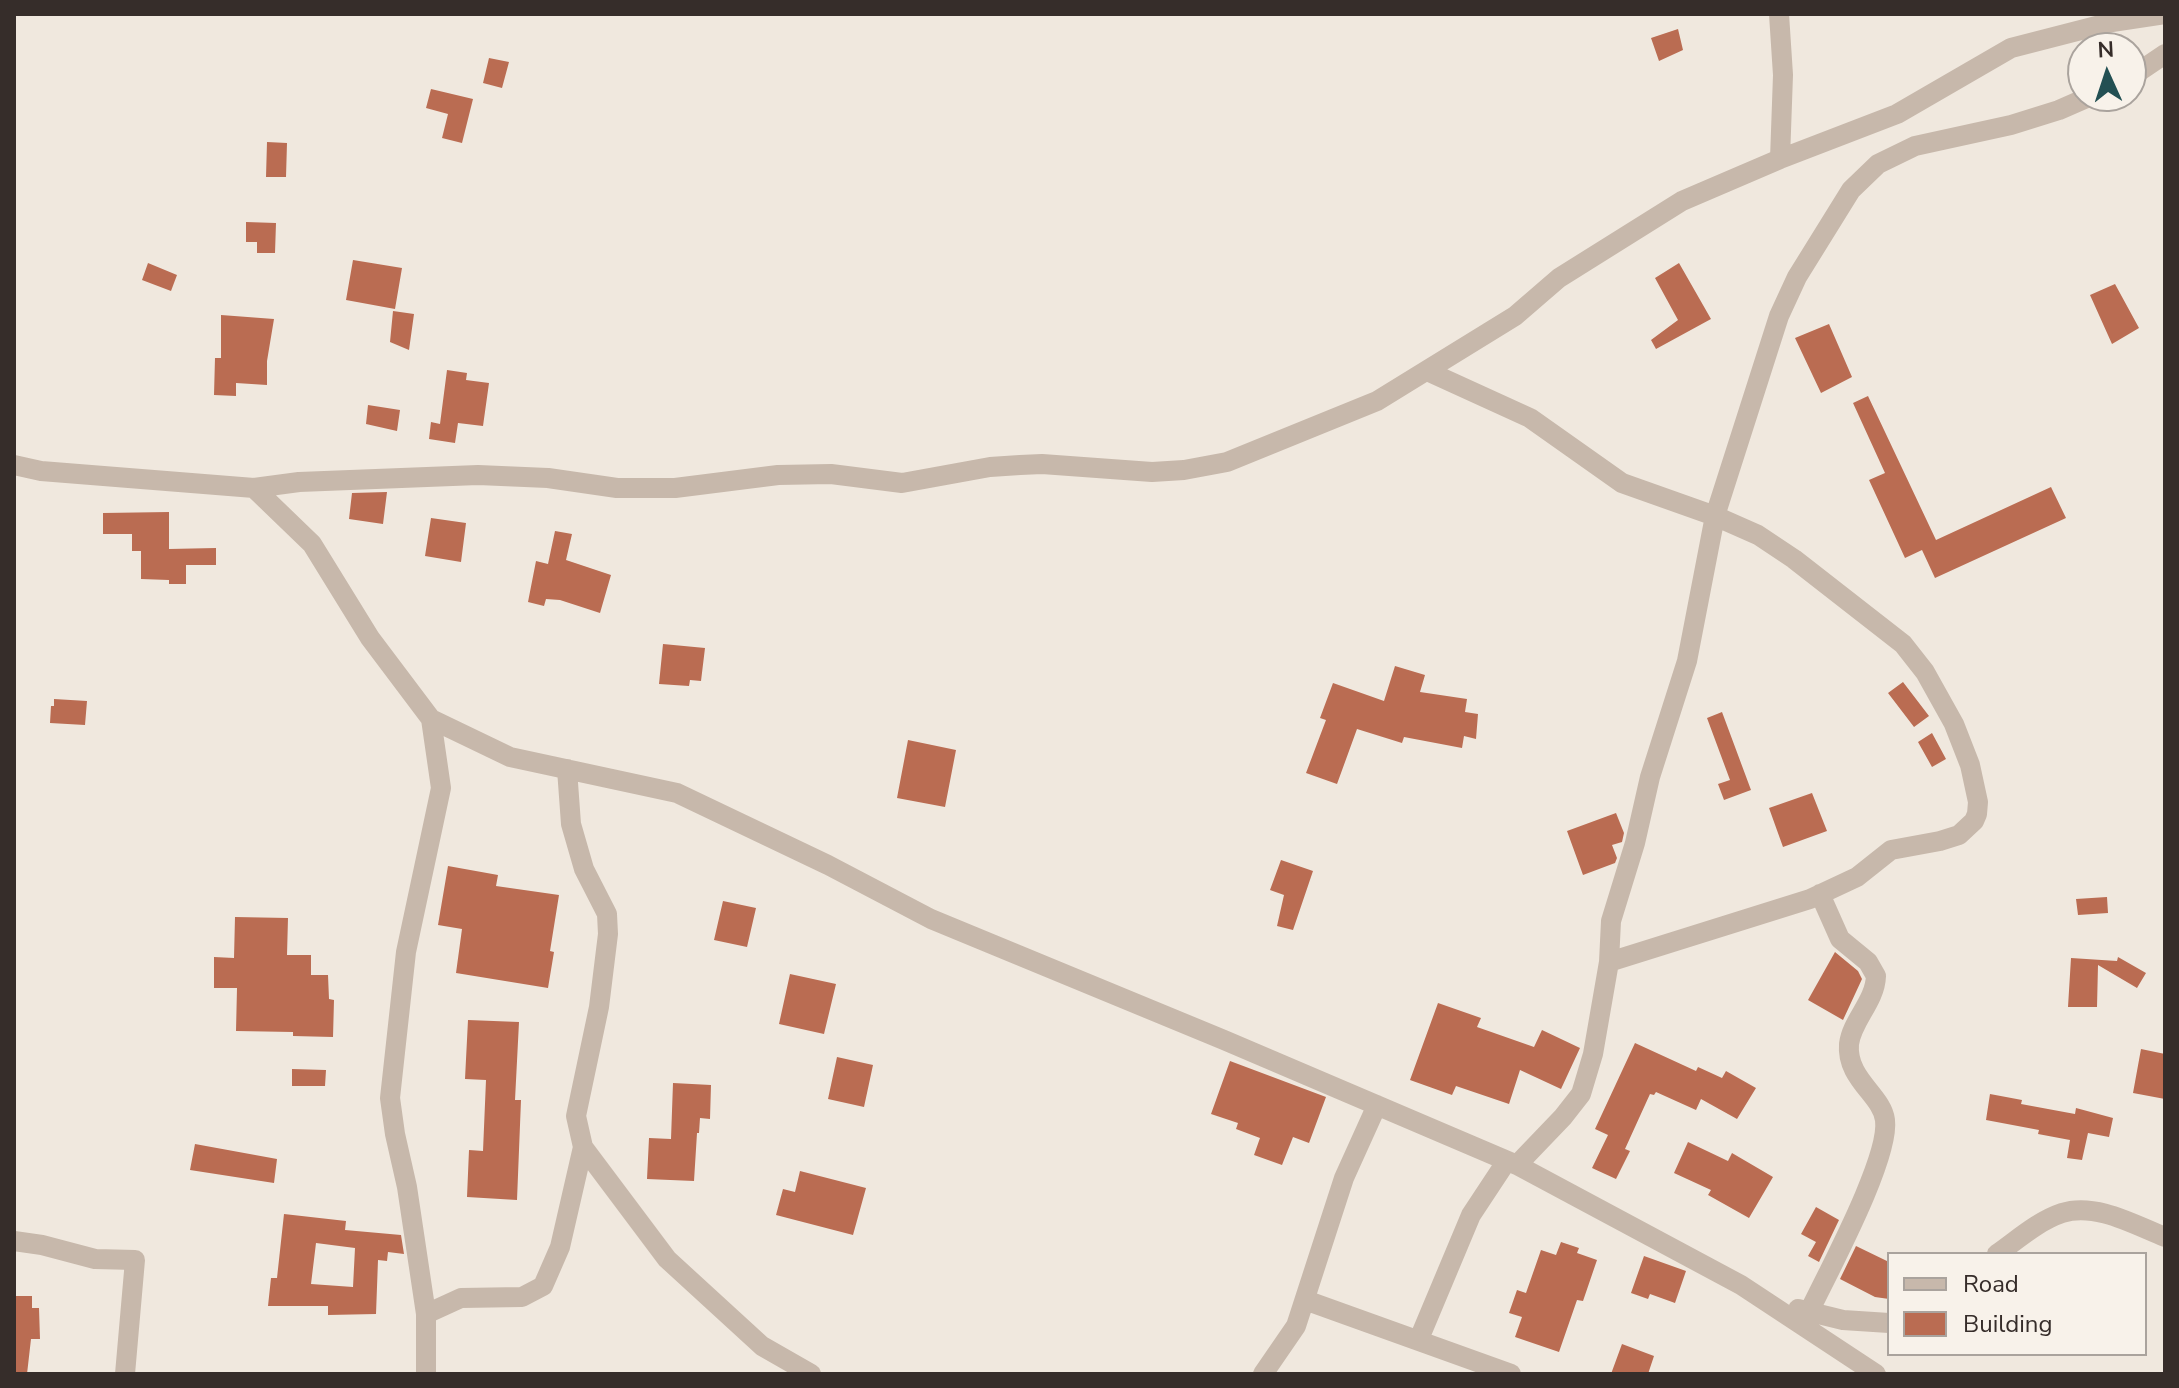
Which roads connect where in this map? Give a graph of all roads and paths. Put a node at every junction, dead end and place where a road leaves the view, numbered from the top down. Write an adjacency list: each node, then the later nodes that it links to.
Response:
1 (1779, 14): 6 (street)
2 (2165, 14): 6 (street)
3 (2165, 54): 4 (street)
4 (2147, 66)
5 (2067, 106): 10 (street)
6 (1780, 159): 7 (street)
7 (1427, 371): 9 (street); 10 (street)
8 (14, 465): 9 (street)
9 (254, 488): 11 (street)
10 (1715, 516): 13 (street); 14 (street)
11 (431, 719): 12 (street); 24 (street)
12 (567, 769): 15 (street); 16 (street)
13 (1820, 894): 14 (street); 23 (street)
14 (1609, 962): 17 (street)
15 (1377, 1105): 17 (street); 21 (street)
16 (583, 1147): 24 (street); 29 (street)
17 (1512, 1164): 22 (street); 26 (street)
18 (2165, 1237): 20 (street)
19 (14, 1241): 27 (street)
20 (2000, 1252)
21 (1305, 1300): 26 (street); 30 (street)
22 (1766, 1301): 23 (street); 32 (street)
23 (1809, 1312): 25 (street)
24 (426, 1314): 28 (street)
25 (1887, 1323)
26 (1419, 1339): 31 (street)
27 (125, 1374)
28 (426, 1374)
29 (811, 1374)
30 (1263, 1374)
31 (1511, 1374)
32 (1876, 1374)

